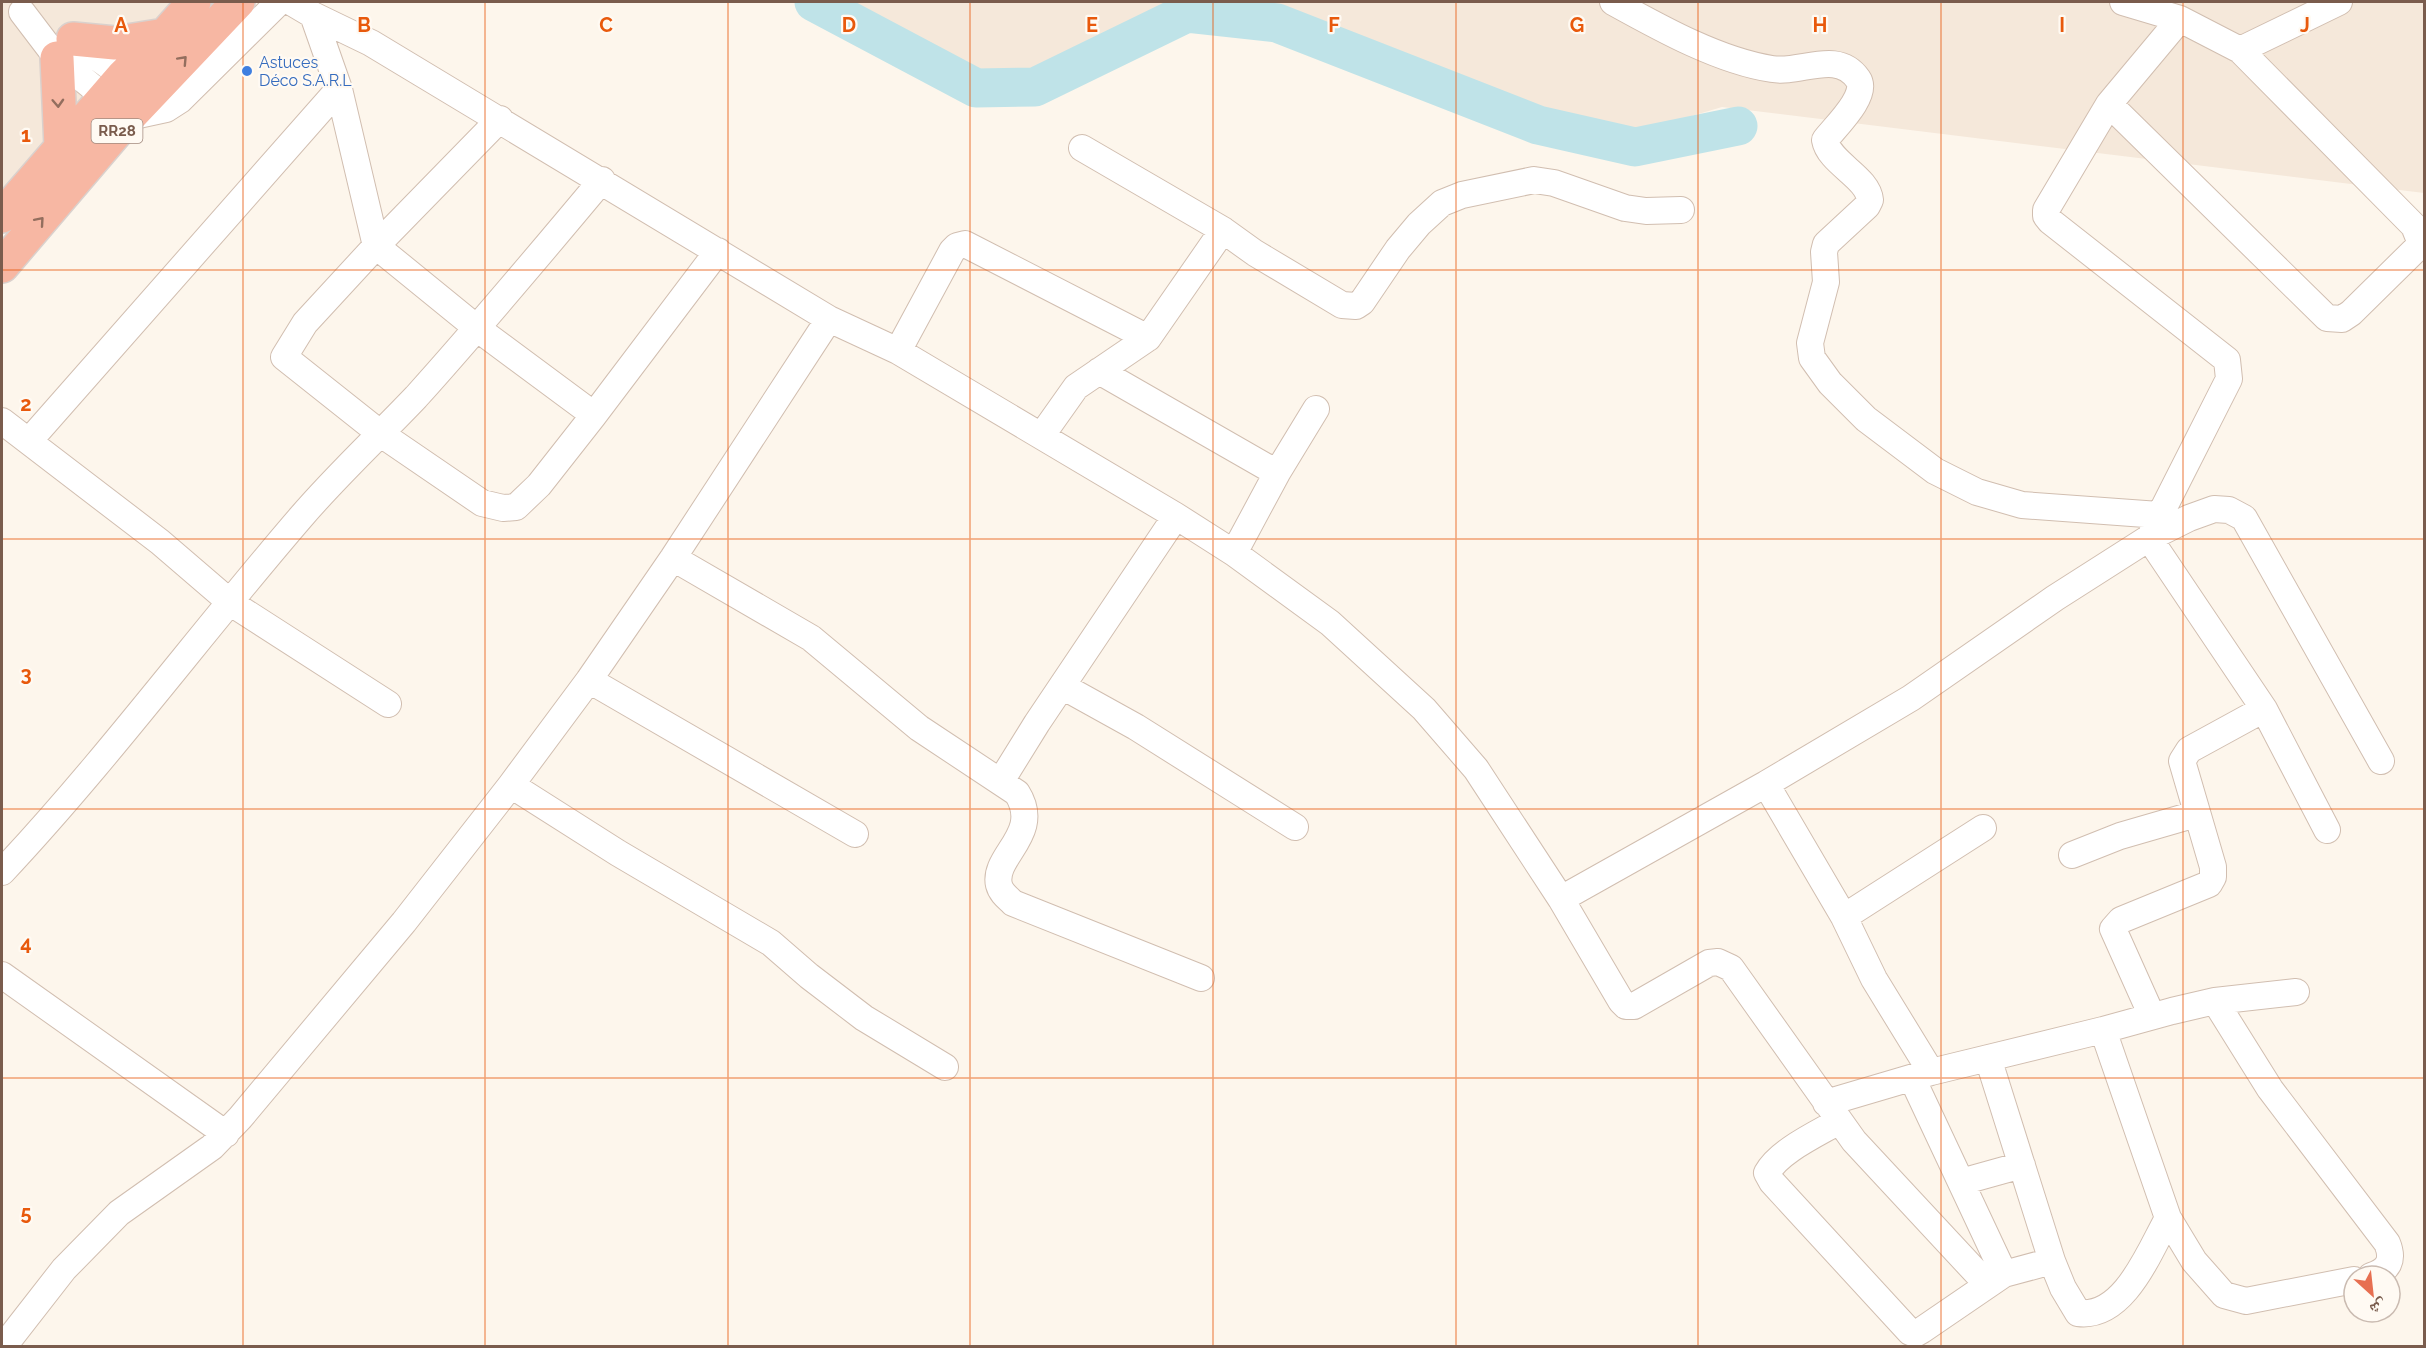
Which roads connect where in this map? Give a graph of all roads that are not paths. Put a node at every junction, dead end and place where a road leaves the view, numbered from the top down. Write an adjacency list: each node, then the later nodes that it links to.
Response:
1 (194, 2): 11 (highway, RR28)
2 (237, 2): 15 (highway, RR28, one-way to 2)
3 (279, 2): 15 (street)
4 (291, 2): 9 (street)
5 (1613, 2): 40 (street)
6 (2123, 2): 10 (street)
7 (2339, 2): 13 (street)
8 (15, 7): 12 (street)
9 (313, 15): 14 (street); 17 (street)
10 (2180, 19): 13 (street); 16 (street)
11 (165, 35): 12 (highway); 15 (highway, RR28)
12 (65, 49): 15 (street); 18 (highway, one-way to 18)
13 (2240, 50): 16 (street)
14 (339, 89): 24 (street); 37 (street)
15 (133, 100): 18 (highway, RR28); 26 (highway, RR28, one-way to 15)
16 (2109, 104): 40 (street)
17 (500, 119): 20 (street); 24 (street)
18 (61, 147): 22 (highway, RR28)
19 (1082, 148): 23 (street)
20 (602, 180): 25 (street); 28 (street)
21 (1681, 210): 23 (street)
22 (2, 216)
23 (1223, 230): 29 (street)
24 (376, 246): 28 (street); 35 (street)
25 (718, 251): 27 (street); 33 (street)
26 (2, 266)
27 (830, 319): 30 (street); 42 (street)
28 (478, 329): 33 (street); 35 (street)
29 (1148, 338): 30 (street); 31 (street)
30 (898, 351): 36 (street)
31 (1099, 371): 36 (street); 38 (street)
32 (1316, 409): 38 (street)
33 (594, 414): 35 (street)
34 (2, 421): 37 (street)
35 (381, 434): 43 (street)
36 (1042, 435): 39 (street)
37 (29, 441): 43 (street)
38 (1277, 473): 41 (street)
39 (1176, 516): 41 (street); 45 (street)
40 (2154, 527): 47 (street); 48 (street); 50 (street)
41 (1234, 553): 59 (street)
42 (673, 558): 44 (street); 49 (street)
43 (230, 602): 46 (street); 58 (street)
44 (589, 681): 51 (street); 56 (street)
45 (1062, 686): 49 (street); 53 (street)
46 (388, 704)
47 (2264, 708): 52 (street); 55 (street)
48 (2381, 761)
49 (1001, 781): 62 (street)
50 (1766, 784): 59 (street); 60 (street)
51 (511, 785): 68 (street); 71 (street)
52 (2196, 814): 57 (street); 65 (street)
53 (1295, 827)
54 (1983, 828): 60 (street)
55 (2327, 831)
56 (855, 834)
57 (2072, 855)
58 (2, 872)
59 (1561, 899): 70 (street)
60 (1844, 917): 69 (street)
61 (2, 975): 71 (street)
62 (1202, 978)
63 (2296, 992): 64 (street)
64 (2215, 1001): 65 (street); 76 (street)
65 (2152, 1016): 66 (street)
66 (2103, 1030): 67 (street); 74 (street)
67 (1988, 1058): 69 (street); 72 (street)
68 (945, 1067)
69 (1921, 1075): 70 (street); 73 (street)
70 (1832, 1112): 77 (street); 77 (street)
71 (226, 1134): 79 (street)
72 (2022, 1165): 73 (street); 75 (street)
73 (1961, 1182): 77 (street)
74 (2168, 1218): 75 (street); 78 (street)
75 (2052, 1261): 77 (street)
76 (2390, 1264)
77 (1995, 1279)
78 (2342, 1282)
79 (4, 1347)

